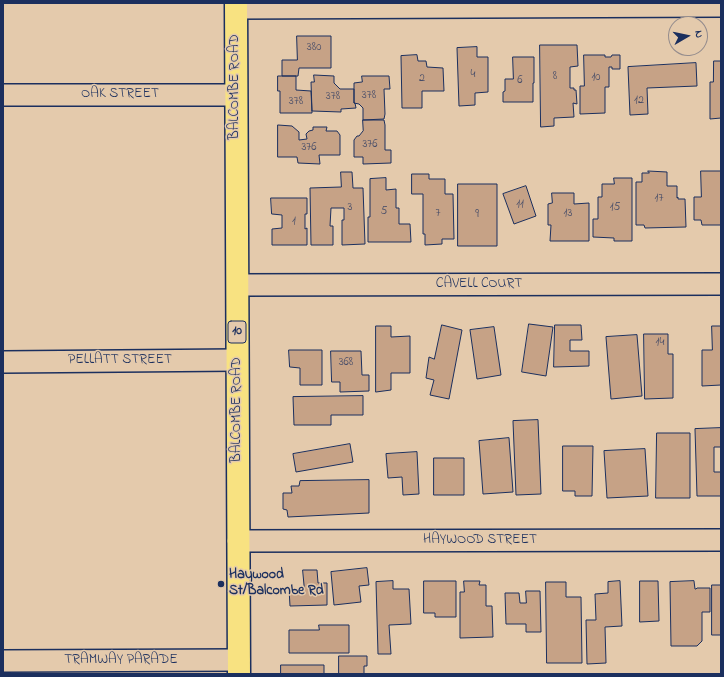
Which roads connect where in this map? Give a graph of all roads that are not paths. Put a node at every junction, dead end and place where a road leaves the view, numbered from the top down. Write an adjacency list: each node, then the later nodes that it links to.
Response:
1 (236, 6): 2 (street); 4 (main road, BALCOMBE ROAD / 10)
2 (394, 6): 3 (street)
3 (721, 6)
4 (236, 94): 5 (street, OAK STREET); 7 (main road, BALCOMBE ROAD / 10)
5 (3, 95)
6 (721, 284): 7 (street, CAVELL COURT)
7 (238, 285): 8 (main road, BALCOMBE ROAD / 10)
8 (238, 360): 9 (street, PELLATT STREET); 11 (main road, BALCOMBE ROAD / 10)
9 (3, 362)
10 (721, 540): 11 (street, HAYWOOD STREET)
11 (238, 541): 13 (main road, BALCOMBE ROAD / 10)
12 (3, 662): 13 (street, TRAMWAY PARADE)
13 (239, 667)

